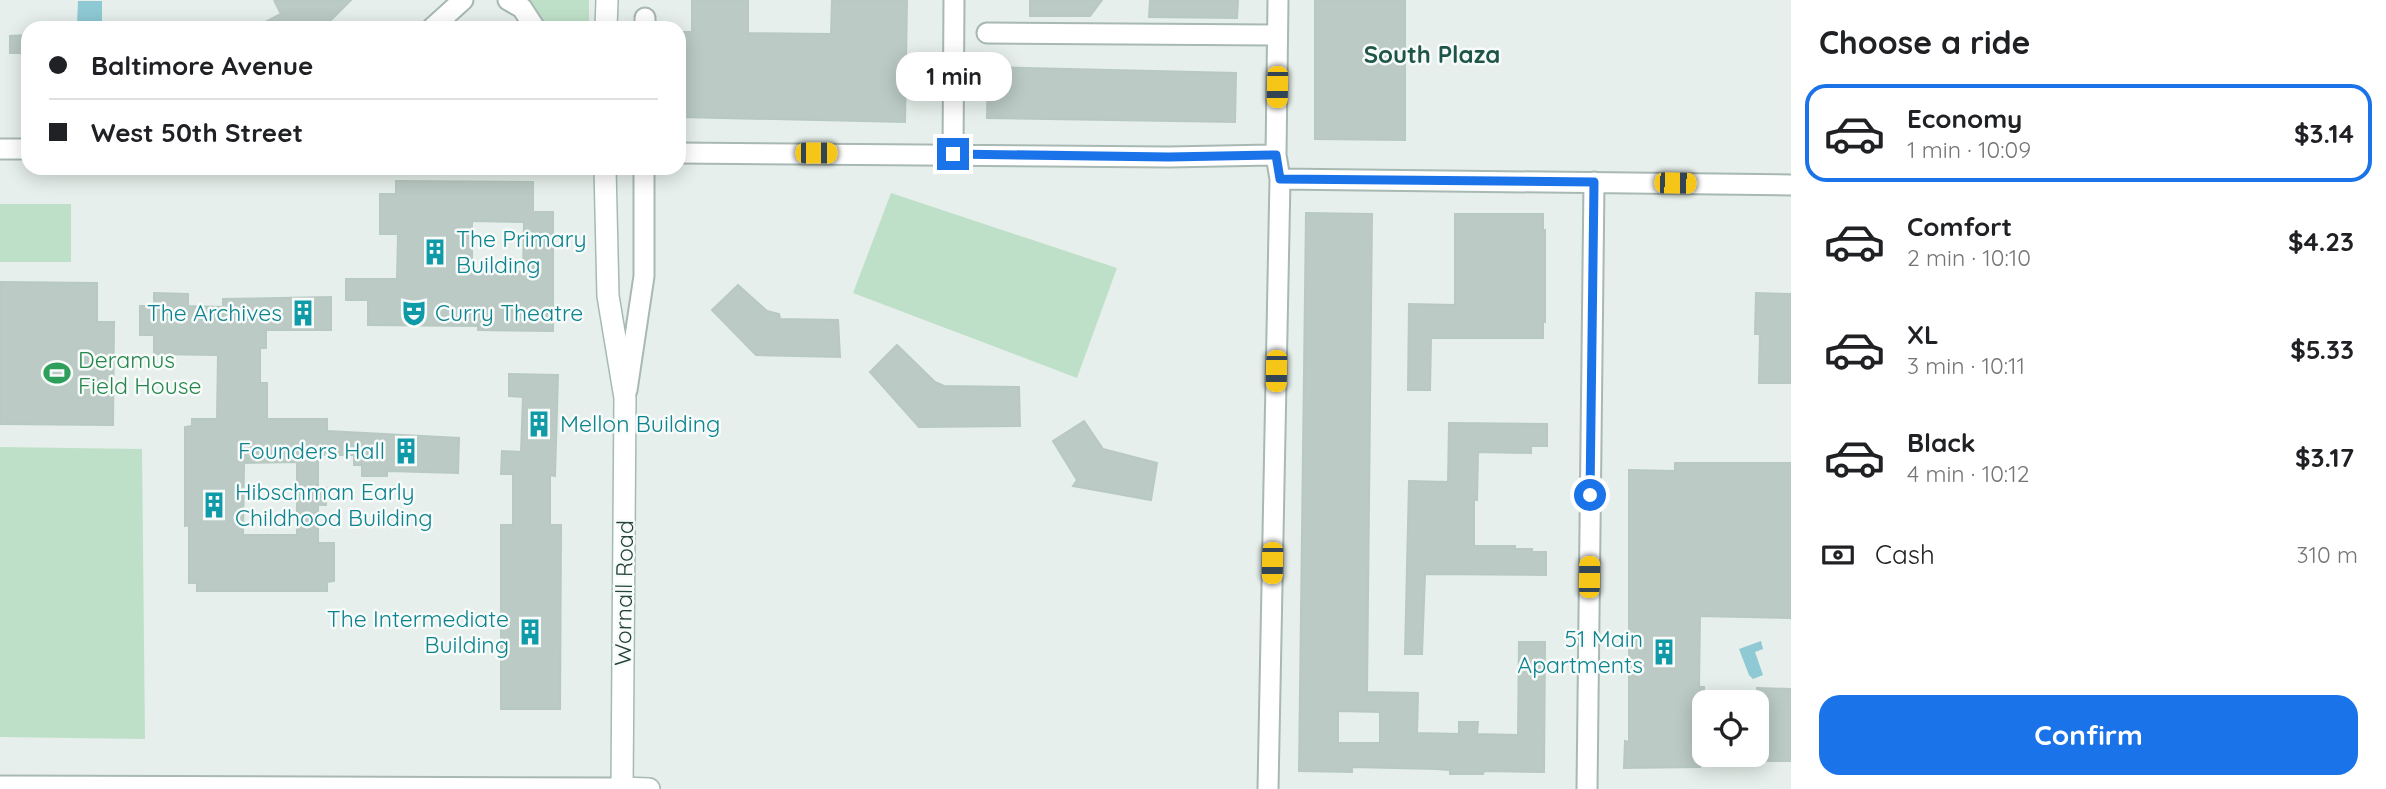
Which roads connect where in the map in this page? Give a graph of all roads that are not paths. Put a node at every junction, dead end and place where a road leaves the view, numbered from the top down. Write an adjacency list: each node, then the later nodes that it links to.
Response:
1 (463, 0): 6 (street)
2 (508, 0): 7 (street)
3 (607, 0): 8 (main road)
4 (954, 0): 14 (street)
5 (1278, 0): 10 (street)
6 (440, 21)
7 (530, 21)
8 (606, 21)
9 (987, 33): 10 (street)
10 (1277, 35): 15 (street)
11 (0, 149): 12 (street)
12 (21, 149)
13 (686, 153): 14 (street)
14 (953, 154): 15 (street)
15 (1276, 155): 18 (street)
16 (605, 175): 21 (main road, Wornall Road)
17 (644, 175): 21 (street, Wornall Road)
18 (1280, 179): 19 (street); 25 (street)
19 (1594, 182): 20 (street); 26 (street)
20 (1791, 185)
21 (625, 398): 23 (main road, Wornall Road)
22 (0, 786): 23 (street)
23 (622, 789): 24 (main road)
24 (649, 789)
25 (1268, 789)
26 (1587, 789)

